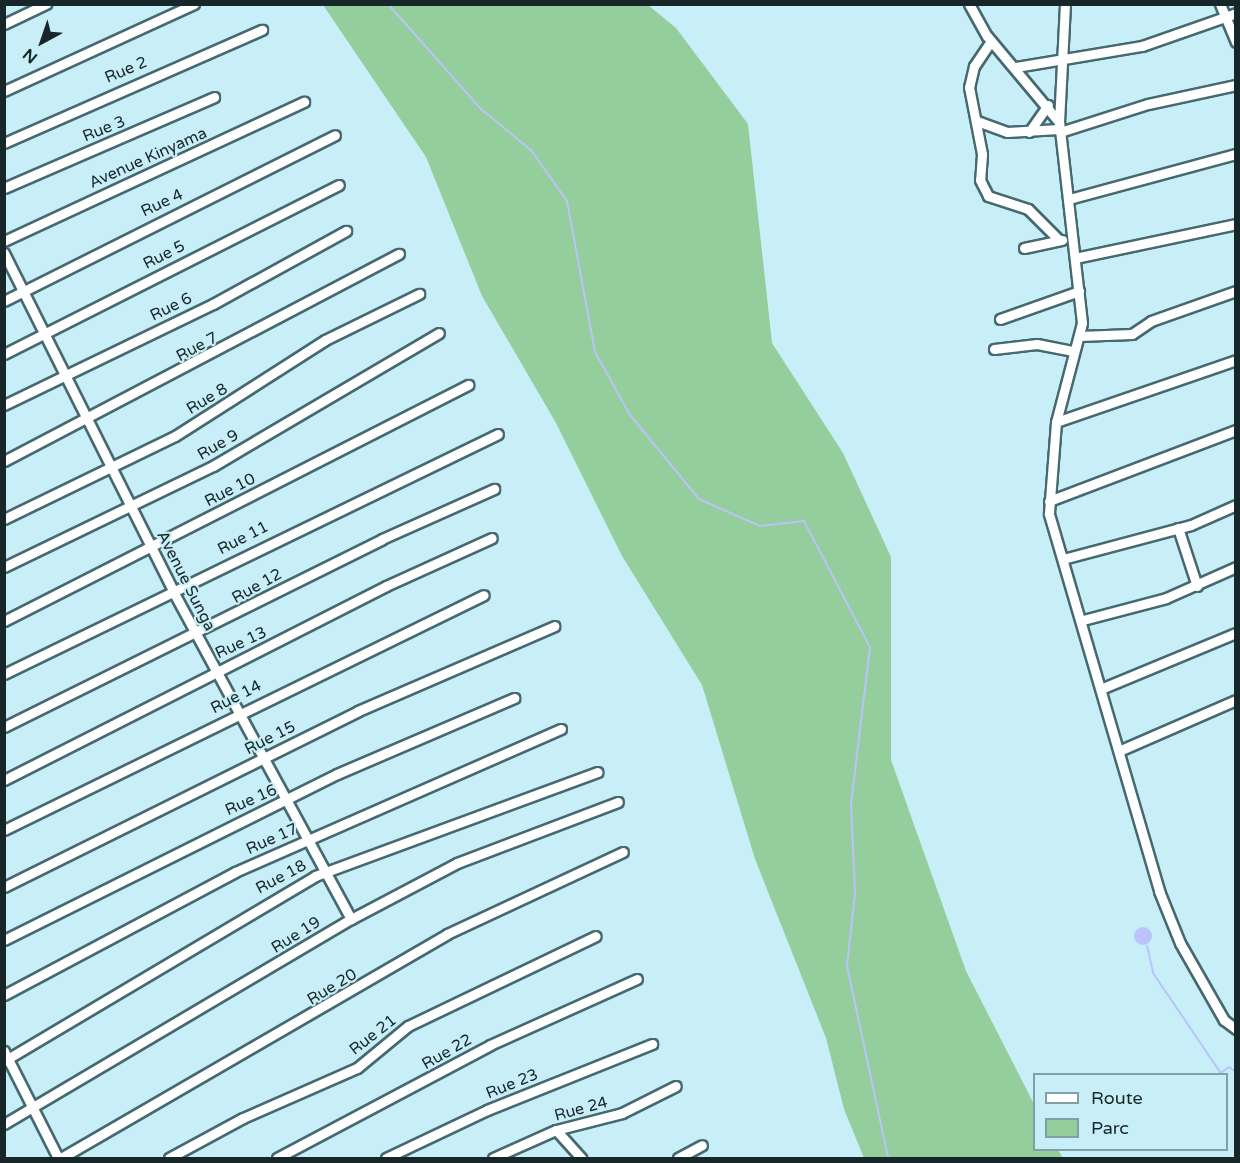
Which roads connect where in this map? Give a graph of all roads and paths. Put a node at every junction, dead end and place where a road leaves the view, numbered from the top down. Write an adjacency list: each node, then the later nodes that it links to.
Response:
1 (46, 4): 9 (street)
2 (194, 4): 6 (street)
3 (969, 4): 11 (street)
4 (1065, 4): 13 (street)
5 (1220, 4): 8 (street)
6 (181, 8): 16 (street)
7 (1236, 13): 8 (street)
8 (1224, 16): 12 (street); 13 (street)
9 (4, 24)
10 (262, 30): 24 (street, Rue 2)
11 (991, 41): 14 (street); 20 (street)
12 (1236, 42)
13 (1059, 61): 14 (street); 21 (street)
14 (1016, 68): 19 (street)
15 (1236, 85): 21 (street)
16 (4, 91)
17 (214, 97): 27 (street, Rue 3)
18 (304, 102): 33 (street, Avenue Kinyama)
19 (1048, 105): 21 (street); 22 (street)
20 (976, 121): 22 (street); 32 (street)
21 (1059, 127): 22 (street); 28 (street)
22 (1029, 132)
23 (335, 135): 40 (street, Rue 4)
24 (4, 143)
25 (1236, 154): 28 (street)
26 (339, 185): 44 (street, Rue 5)
27 (4, 188)
28 (1069, 199): 31 (street)
29 (1236, 224): 37 (street)
30 (346, 231): 51 (street, Rue 6)
31 (1073, 237): 32 (street); 37 (street)
32 (1059, 240): 34 (street)
33 (4, 241)
34 (1024, 248)
35 (4, 253): 40 (street, Avenue Sunga)
36 (399, 254): 54 (street, Rue 7)
37 (1075, 258): 38 (street)
38 (1079, 291): 43 (street); 46 (street)
39 (1236, 291): 46 (street)
40 (24, 292): 42 (street, Rue 4); 44 (street, Avenue Sunga)
41 (419, 294): 59 (street, Rue 8)
42 (4, 301)
43 (1000, 318)
44 (46, 332): 49 (street, Rue 5); 51 (street, Avenue Sunga)
45 (439, 333): 63 (street, Rue 9)
46 (1079, 336): 48 (street)
47 (994, 349): 48 (street)
48 (1073, 351): 55 (street)
49 (4, 354)
50 (1236, 360): 55 (street)
51 (67, 372): 53 (street, Rue 6); 54 (street, Avenue Sunga)
52 (468, 384): 67 (street, Rue 10)
53 (4, 405)
54 (88, 420): 58 (street, Rue 7); 59 (street, Avenue Sunga)
55 (1056, 422): 61 (street)
56 (1236, 430): 61 (street)
57 (498, 434): 72 (street, Rue 11)
58 (4, 460)
59 (113, 466): 63 (street, Avenue Sunga); 64 (street, Rue 8)
60 (494, 489): 77 (street, Rue 12)
61 (1049, 501): 68 (street)
62 (1236, 505): 65 (street)
63 (132, 509): 67 (street, Avenue Sunga); 69 (street, Rue 9)
64 (4, 519)
65 (1178, 528): 68 (street); 71 (street)
66 (492, 538): 79 (street, Rue 13)
67 (152, 548): 72 (street, Avenue Sunga); 75 (street, Rue 10)
68 (1063, 559): 74 (street)
69 (4, 567)
70 (1236, 567): 71 (street)
71 (1197, 586): 74 (street)
72 (174, 593): 77 (street, Avenue Sunga); 80 (street, Rue 11)
73 (484, 595): 84 (street, Rue 14)
74 (1083, 620): 81 (street)
75 (4, 621)
76 (554, 626): 88 (street, Rue 15)
77 (195, 631): 79 (street, Avenue Sunga); 85 (street, Rue 12)
78 (1236, 633): 81 (street)
79 (216, 672): 84 (street, Avenue Sunga); 90 (street, Rue 13)
80 (4, 674)
81 (1103, 688): 87 (street)
82 (514, 698): 91 (street, Rue 16)
83 (1236, 700): 87 (street)
84 (238, 713): 88 (street, Avenue Sunga); 93 (street, Rue 14)
85 (4, 727)
86 (561, 729): 94 (street, Rue 17)
87 (1121, 750): 103 (street)
88 (264, 757): 91 (street, Avenue Sunga); 97 (street, Rue 15)
89 (597, 772): 96 (street, Rue 18)
90 (4, 780)
91 (288, 800): 94 (street, Avenue Sunga); 100 (street, Rue 16)
92 (618, 802): 98 (street, Rue 19)
93 (4, 830)
94 (308, 839): 96 (street, Avenue Sunga); 102 (street, Rue 17)
95 (623, 852): 111 (street, Rue 20)
96 (326, 873): 98 (street, Avenue Sunga); 105 (street, Rue 18)
97 (4, 886)
98 (351, 919): 107 (street, Rue 19)
99 (596, 936): 112 (street, Rue 21)
100 (4, 940)
101 (637, 979): 113 (street, Rue 22)
102 (4, 995)
103 (1236, 1029)
104 (652, 1044): 114 (street, Rue 23)
105 (6, 1057): 107 (street)
106 (676, 1086): 109 (street, Rue 24)
107 (33, 1107): 108 (street, Rue 19); 111 (street)
108 (4, 1124)
109 (556, 1130): 115 (street, Rue 24); 116 (street)
110 (702, 1145): 117 (street)
111 (59, 1158)
112 (169, 1158)
113 (277, 1158)
114 (386, 1158)
115 (493, 1158)
116 (581, 1158)
117 (678, 1158)

